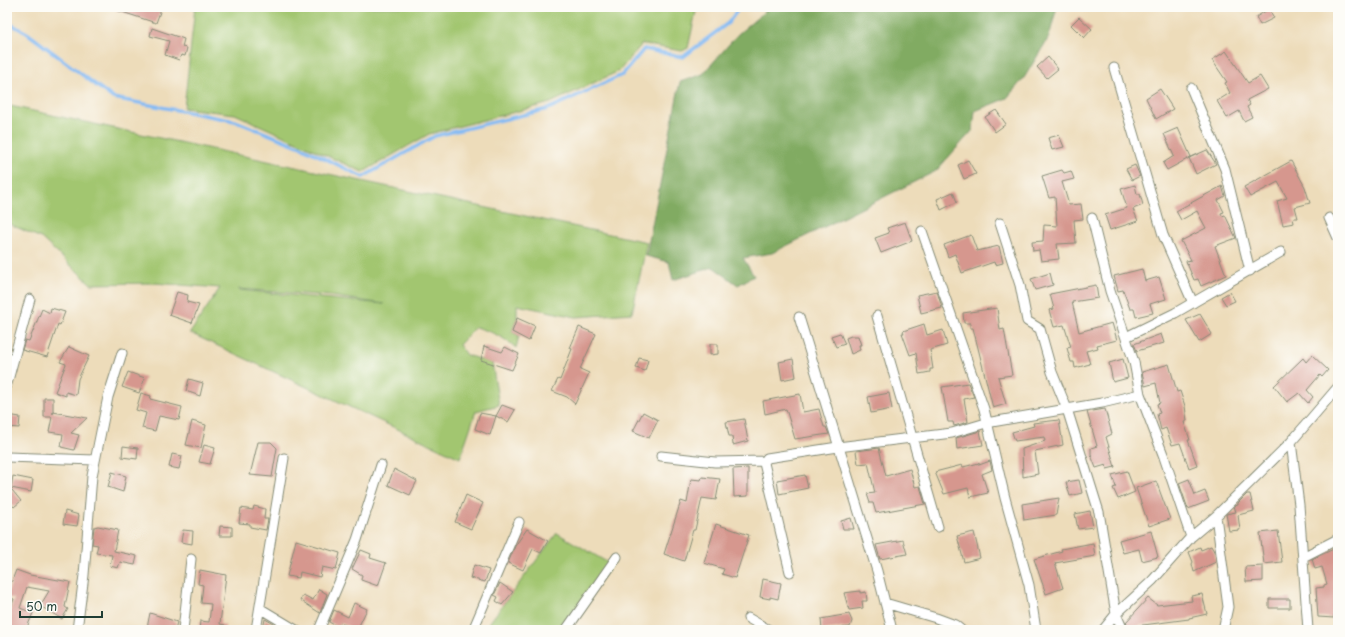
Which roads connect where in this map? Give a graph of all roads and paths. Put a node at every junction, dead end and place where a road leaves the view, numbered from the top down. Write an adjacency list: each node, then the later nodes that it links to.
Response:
1 (1114, 68): 11 (street)
2 (1191, 88): 9 (street)
3 (1092, 218): 14 (street)
4 (1329, 218): 7 (street)
5 (1000, 223): 19 (street)
6 (922, 231): 20 (street)
7 (1338, 238)
8 (1281, 252): 9 (street)
9 (1250, 271): 11 (street)
10 (30, 299): 16 (street)
11 (1193, 303): 14 (street)
12 (877, 316): 21 (street)
13 (798, 317): 23 (street)
14 (1126, 337): 18 (street)
15 (122, 353): 27 (street)
16 (7, 384)
17 (1338, 387): 22 (street)
18 (1140, 394): 19 (street); 33 (street)
19 (1067, 409): 20 (street); 41 (street)
20 (986, 423): 21 (street); 53 (street)
21 (914, 438): 23 (street); 32 (street)
22 (1291, 442): 30 (street); 36 (street)
23 (838, 447): 28 (street); 39 (street)
24 (661, 456): 28 (street)
25 (7, 457): 27 (street)
26 (284, 458): 40 (street)
27 (95, 460): 43 (street)
28 (765, 460): 38 (street)
29 (381, 465): 47 (street)
30 (1216, 516): 33 (street); 56 (street)
31 (519, 522): 48 (street)
32 (938, 527)
33 (1190, 537): 41 (street)
34 (1338, 539): 36 (street)
35 (617, 557): 49 (street)
36 (1303, 557): 57 (street)
37 (192, 559): 44 (street)
38 (790, 572)
39 (885, 603): 51 (street); 52 (street)
40 (261, 609): 45 (street); 46 (street)
41 (1116, 614): 54 (street); 55 (street)
42 (748, 618): 50 (street)
43 (77, 630)
44 (183, 630)
45 (256, 630)
46 (296, 630)
47 (319, 630)
48 (473, 630)
49 (566, 630)
50 (769, 630)
51 (892, 630)
52 (961, 630)
53 (1036, 630)
54 (1103, 630)
55 (1123, 630)
56 (1223, 630)
57 (1308, 630)

